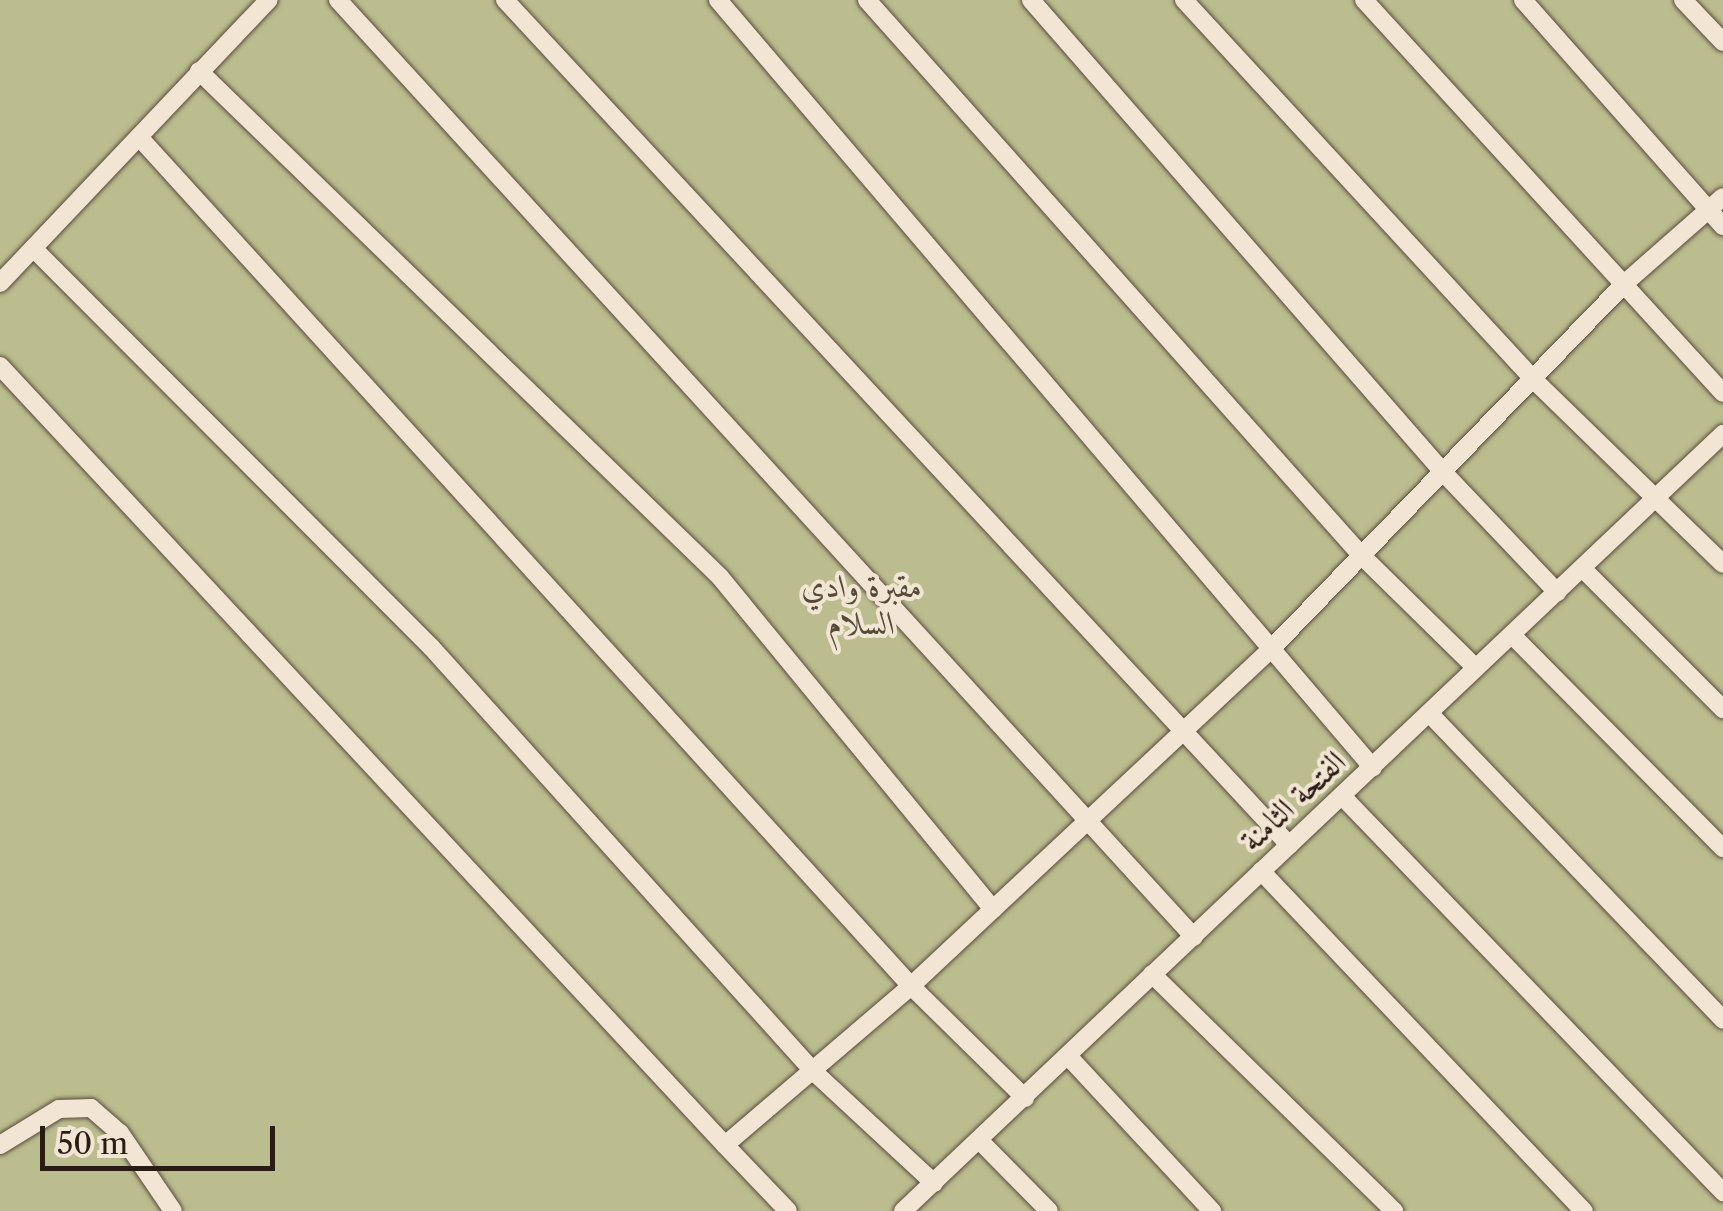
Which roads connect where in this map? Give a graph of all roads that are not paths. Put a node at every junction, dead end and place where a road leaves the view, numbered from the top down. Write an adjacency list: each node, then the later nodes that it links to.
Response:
1 (268, 0): 12 (lane)
2 (338, 0): 38 (lane)
3 (505, 0): 35 (lane)
4 (718, 0): 31 (lane)
5 (867, 0): 26 (lane)
6 (1031, 0): 24 (lane)
7 (1184, 0): 21 (lane)
8 (1364, 0): 18 (lane)
9 (1523, 0): 15 (lane)
10 (1683, 0): 11 (lane)
11 (1723, 42)
12 (199, 70): 13 (lane); 42 (lane)
13 (139, 137): 17 (lane); 45 (lane)
14 (1723, 197): 15 (lane)
15 (1708, 211): 16 (lane); 18 (lane)
16 (1723, 226)
17 (33, 248): 19 (lane); 48 (lane)
18 (1626, 282): 21 (lane); 22 (lane)
19 (0, 284)
20 (0, 366): 52 (lane)
21 (1535, 381): 24 (lane); 25 (lane)
22 (1723, 393)
23 (1723, 434): 25 (lane, الفتحة الثامنة)
24 (1442, 472): 26 (lane); 29 (lane)
25 (1658, 498): 27 (lane); 28 (lane, الفتحة الثامنة)
26 (1361, 555): 31 (lane); 32 (lane)
27 (1723, 564)
28 (1584, 570): 29 (lane, الفتحة الثامنة); 33 (lane)
29 (1556, 592): 30 (lane, الفتحة الثامنة)
30 (1512, 635): 32 (lane, الفتحة الثامنة); 40 (lane)
31 (1271, 649): 35 (lane); 36 (lane)
32 (1476, 668): 34 (lane, الفتحة الثامنة)
33 (1723, 709)
34 (1429, 713): 36 (lane, الفتحة الثامنة); 46 (lane)
35 (1178, 731): 38 (lane); 39 (lane)
36 (1373, 768): 37 (lane, الفتحة الثامنة)
37 (1342, 796): 39 (lane, الفتحة الثامنة); 54 (lane)
38 (1088, 818): 42 (lane); 43 (lane)
39 (1289, 845): 41 (lane, الفتحة الثامنة)
40 (1723, 848)
41 (1261, 872): 43 (lane, الفتحة الثامنة); 61 (lane)
42 (992, 909): 45 (lane)
43 (1194, 937): 44 (lane, الفتحة الثامنة)
44 (1152, 974): 47 (lane, الفتحة الثامنة); 60 (lane)
45 (911, 986): 48 (lane); 49 (lane)
46 (1723, 1020)
47 (1068, 1056): 49 (lane, الفتحة الثامنة); 59 (lane)
48 (814, 1071): 52 (lane); 53 (lane)
49 (1025, 1098): 50 (lane, الفتحة الثامنة)
50 (980, 1141): 53 (lane, الفتحة الثامنة); 58 (lane)
51 (0, 1145): 55 (lane)
52 (725, 1145): 56 (lane)
53 (934, 1183): 57 (lane, الفتحة الثامنة)
54 (1723, 1192)
55 (173, 1211)
56 (788, 1211)
57 (903, 1211)
58 (1049, 1211)
59 (1212, 1211)
60 (1394, 1211)
61 (1584, 1211)

